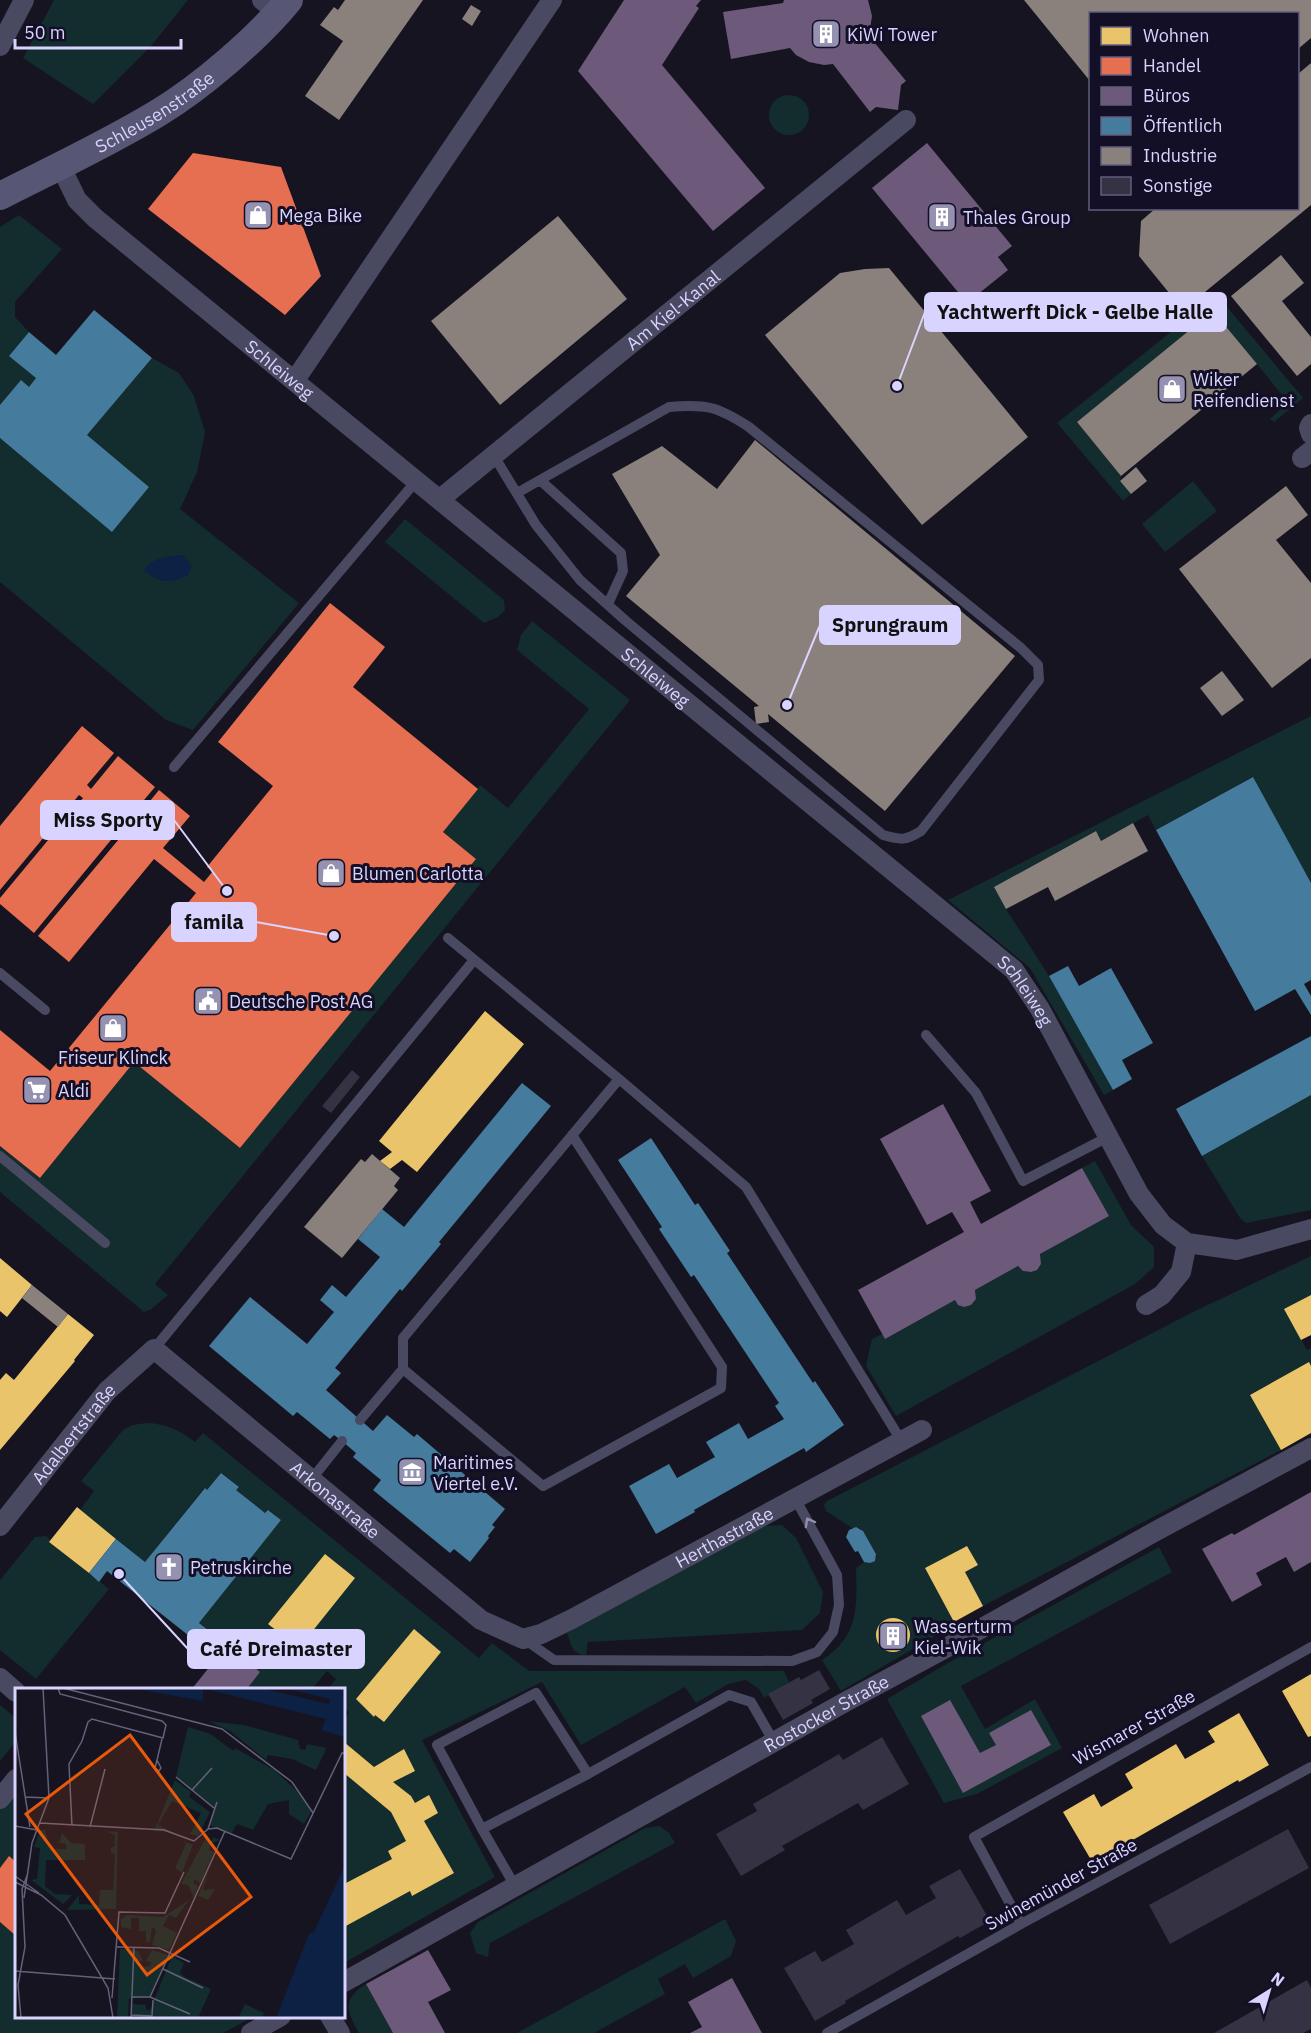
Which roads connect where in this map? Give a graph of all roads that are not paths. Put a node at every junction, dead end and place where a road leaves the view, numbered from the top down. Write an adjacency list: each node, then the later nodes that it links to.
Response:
1 (24, 0): 4 (street)
2 (552, 0): 8 (street)
3 (276, 4): 6 (street, Schleusenstraße)
4 (0, 46)
5 (906, 120): 11 (street, Am Kiel-Kanal)
6 (60, 165): 7 (street, Schleusenstraße); 8 (street, Schleiweg)
7 (0, 196)
8 (295, 380): 12 (street, Schleiweg)
9 (1311, 424): 10 (street)
10 (1311, 434)
11 (494, 456): 14 (lane); 15 (street, Am Kiel-Kanal)
12 (417, 480): 15 (street, Schleiweg); 17 (lane)
13 (540, 480): 14 (lane); 16 (lane); 16 (lane)
14 (517, 493): 16 (lane)
15 (440, 500): 25 (street, Schleiweg)
16 (608, 604)
17 (174, 767)
18 (448, 938): 19 (lane)
19 (474, 960): 23 (lane); 31 (lane)
20 (0, 973): 21 (lane)
21 (45, 1011)
22 (926, 1035): 25 (lane)
23 (619, 1079): 24 (lane); 36 (lane)
24 (572, 1135): 32 (lane); 32 (lane)
25 (1108, 1137): 29 (street, Schleiweg)
26 (0, 1156): 28 (lane)
27 (1311, 1229): 29 (street)
28 (105, 1243)
29 (1187, 1243): 30 (street)
30 (1146, 1305)
31 (154, 1349): 38 (street, Arkonastraße); 40 (street, Adalbertstraße)
32 (403, 1369): 33 (lane)
33 (360, 1420)
34 (922, 1430): 36 (street, Herthastraße)
35 (342, 1441): 38 (lane)
36 (902, 1442): 39 (street, Herthastraße)
37 (1311, 1448): 45 (street, Rostocker Straße)
38 (311, 1479): 41 (street, Arkonastraße)
39 (795, 1498): 41 (street, Herthastraße); 41 (lane, one-way to 39)
40 (0, 1526)
41 (523, 1639)
42 (1311, 1647): 52 (lane, Wismarer Straße)
43 (0, 1678): 44 (street)
44 (15, 1691)
45 (774, 1742): 47 (lane); 51 (street, Rostocker Straße)
46 (1311, 1767): 52 (lane, Swinemünder Straße)
47 (588, 1774): 50 (lane); 50 (lane)
48 (15, 1780): 49 (street)
49 (0, 1799)
50 (482, 1829): 51 (lane)
51 (515, 1886): 53 (street, Rostocker Straße)
52 (1021, 1924): 58 (lane, Swinemünder Straße)
53 (345, 1981)
54 (278, 2018): 56 (street)
55 (331, 2018): 57 (street)
56 (252, 2033)
57 (340, 2033)
58 (827, 2033)

